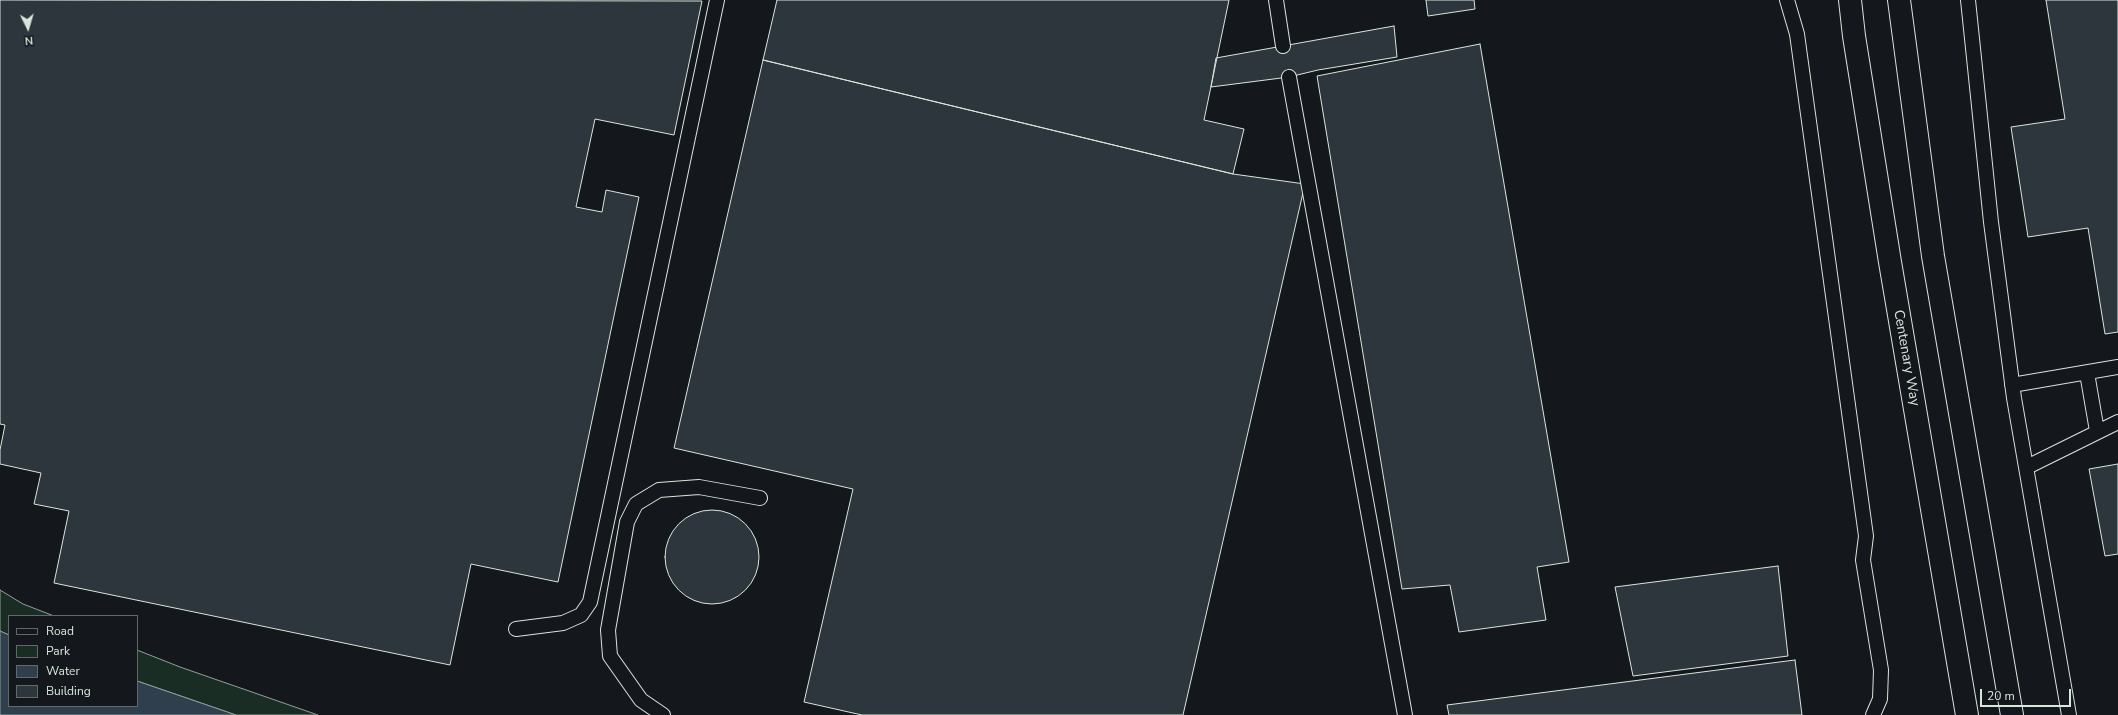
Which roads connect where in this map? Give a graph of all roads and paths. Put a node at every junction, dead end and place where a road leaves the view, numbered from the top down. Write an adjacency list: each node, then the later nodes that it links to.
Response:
1 (717, 0): 16 (lane)
2 (1276, 0): 7 (lane)
3 (1787, 0): 19 (lane)
4 (1850, 0): 20 (main road, Centenary Way)
5 (1899, 0): 21 (main road)
6 (1968, 0): 11 (lane)
7 (1283, 46)
8 (1289, 77): 18 (lane)
9 (2118, 367): 10 (lane)
10 (2086, 373): 11 (lane); 13 (lane)
11 (2012, 385): 14 (lane)
12 (2118, 422): 13 (lane)
13 (2097, 431): 14 (lane)
14 (2027, 467): 22 (lane)
15 (760, 498): 17 (lane)
16 (516, 629)
17 (663, 715)
18 (1405, 715)
19 (1873, 715)
20 (1967, 715)
21 (2012, 715)
22 (2069, 715)

